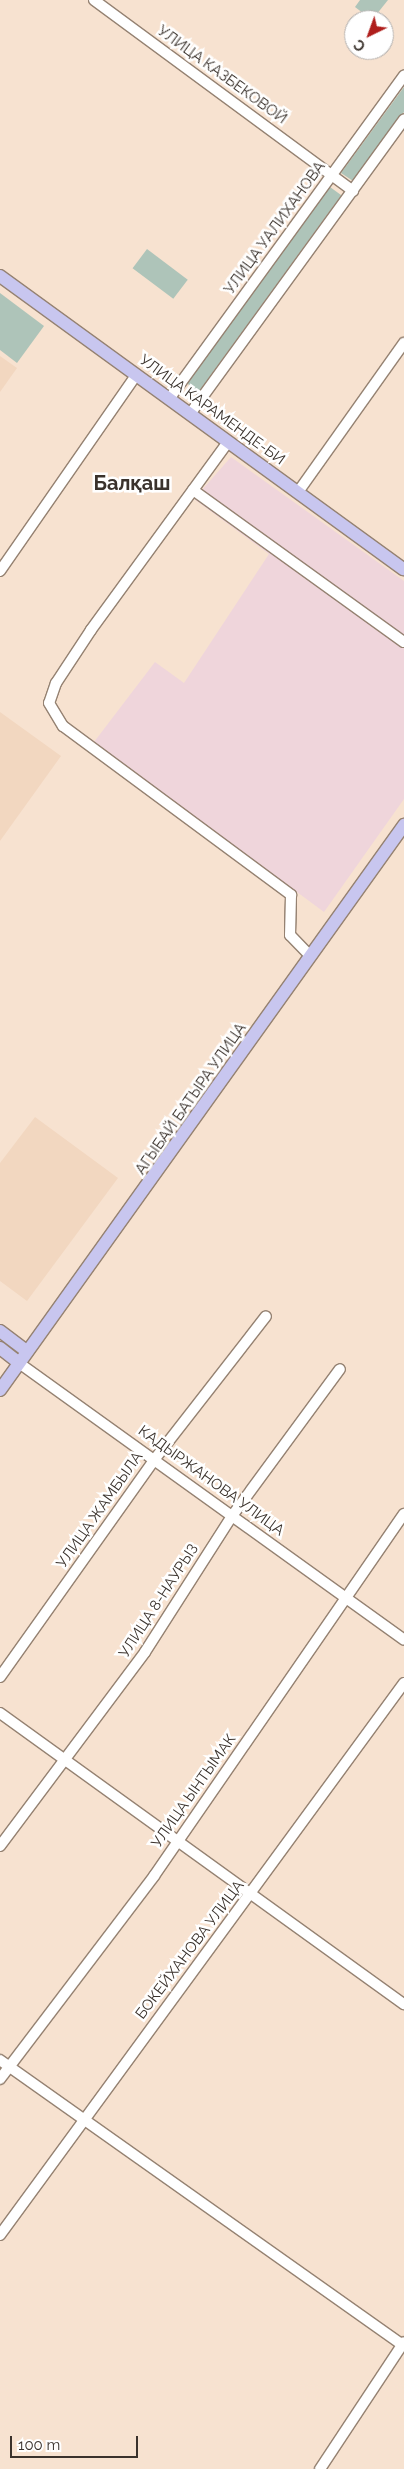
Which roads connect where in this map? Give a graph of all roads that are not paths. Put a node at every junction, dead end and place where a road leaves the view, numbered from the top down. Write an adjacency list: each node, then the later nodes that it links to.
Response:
1 (94, 0): 4 (street, УЛИЦА КАЗБЕКОВОЙ)
2 (404, 75): 4 (street, УЛИЦА УАЛИХАНОВА)
3 (404, 119): 5 (street)
4 (332, 175): 5 (street, УЛИЦА КАЗБЕКОВОЙ); 9 (street, УЛИЦА УАЛИХАНОВА)
5 (353, 192): 10 (street)
6 (0, 276): 8 (main road, УЛИЦА КАРАМЕНДЕ-БИ)
7 (404, 343): 13 (street)
8 (136, 374): 9 (main road, УЛИЦА КАРАМЕНДЕ-БИ); 15 (street)
9 (169, 399): 10 (main road, УЛИЦА КАРАМЕНДЕ-БИ)
10 (190, 414): 11 (main road, УЛИЦА КАРАМЕНДЕ-БИ)
11 (228, 442): 12 (street); 13 (main road, УЛИЦА КАРАМЕНДЕ-БИ)
12 (193, 490): 16 (street); 18 (street)
13 (298, 492): 14 (main road, УЛИЦА КАРАМЕНДЕ-БИ)
14 (404, 569)
15 (0, 571)
16 (404, 642)
17 (404, 825): 18 (main road, АГЫБАЙ БАТЫРА УЛИЦА)
18 (310, 956): 22 (main road, АГЫБАЙ БАТЫРА УЛИЦА)
19 (266, 1316): 26 (street, УЛИЦА ЖАМБЫЛА)
20 (0, 1331): 22 (main road)
21 (0, 1348): 23 (main road, КАДЫРЖАНОВА УЛИЦА)
22 (28, 1351): 23 (main road, АГЫБАЙ БАТЫРА УЛИЦА)
23 (19, 1363): 25 (main road, АГЫБАЙ БАТЫРА УЛИЦА); 26 (street, КАДЫРЖАНОВА УЛИЦА)
24 (340, 1369): 28 (street, УЛИЦА 8-НАУРЫЗ)
25 (0, 1390)
26 (154, 1460): 28 (street, КАДЫРЖАНОВА УЛИЦА); 31 (street, УЛИЦА ЖАМБЫЛА)
27 (404, 1514): 29 (street, УЛИЦА ЫНТЫМАК)
28 (232, 1516): 29 (street, КАДЫРЖАНОВА УЛИЦА); 34 (street, УЛИЦА 8-НАУРЫЗ)
29 (346, 1599): 30 (street, КАДЫРЖАНОВА УЛИЦА); 35 (street, УЛИЦА ЫНТЫМАК)
30 (404, 1640)
31 (0, 1677)
32 (404, 1683): 37 (street, БОКЕЙХАНОВА УЛИЦА)
33 (0, 1713): 34 (street)
34 (64, 1759): 35 (street); 36 (street, УЛИЦА 8-НАУРЫЗ)
35 (178, 1841): 37 (street); 40 (street, УЛИЦА ЫНТЫМАК)
36 (0, 1846)
37 (251, 1894): 38 (street); 42 (street, БОКЕЙХАНОВА УЛИЦА)
38 (404, 2004)
39 (0, 2060): 40 (street)
40 (10, 2067): 41 (street, УЛИЦА ЫНТЫМАК); 42 (street)
41 (0, 2079)
42 (83, 2120): 43 (street, БОКЕЙХАНОВА УЛИЦА); 44 (street)
43 (0, 2235)
44 (404, 2344): 45 (street)
45 (320, 2469)

